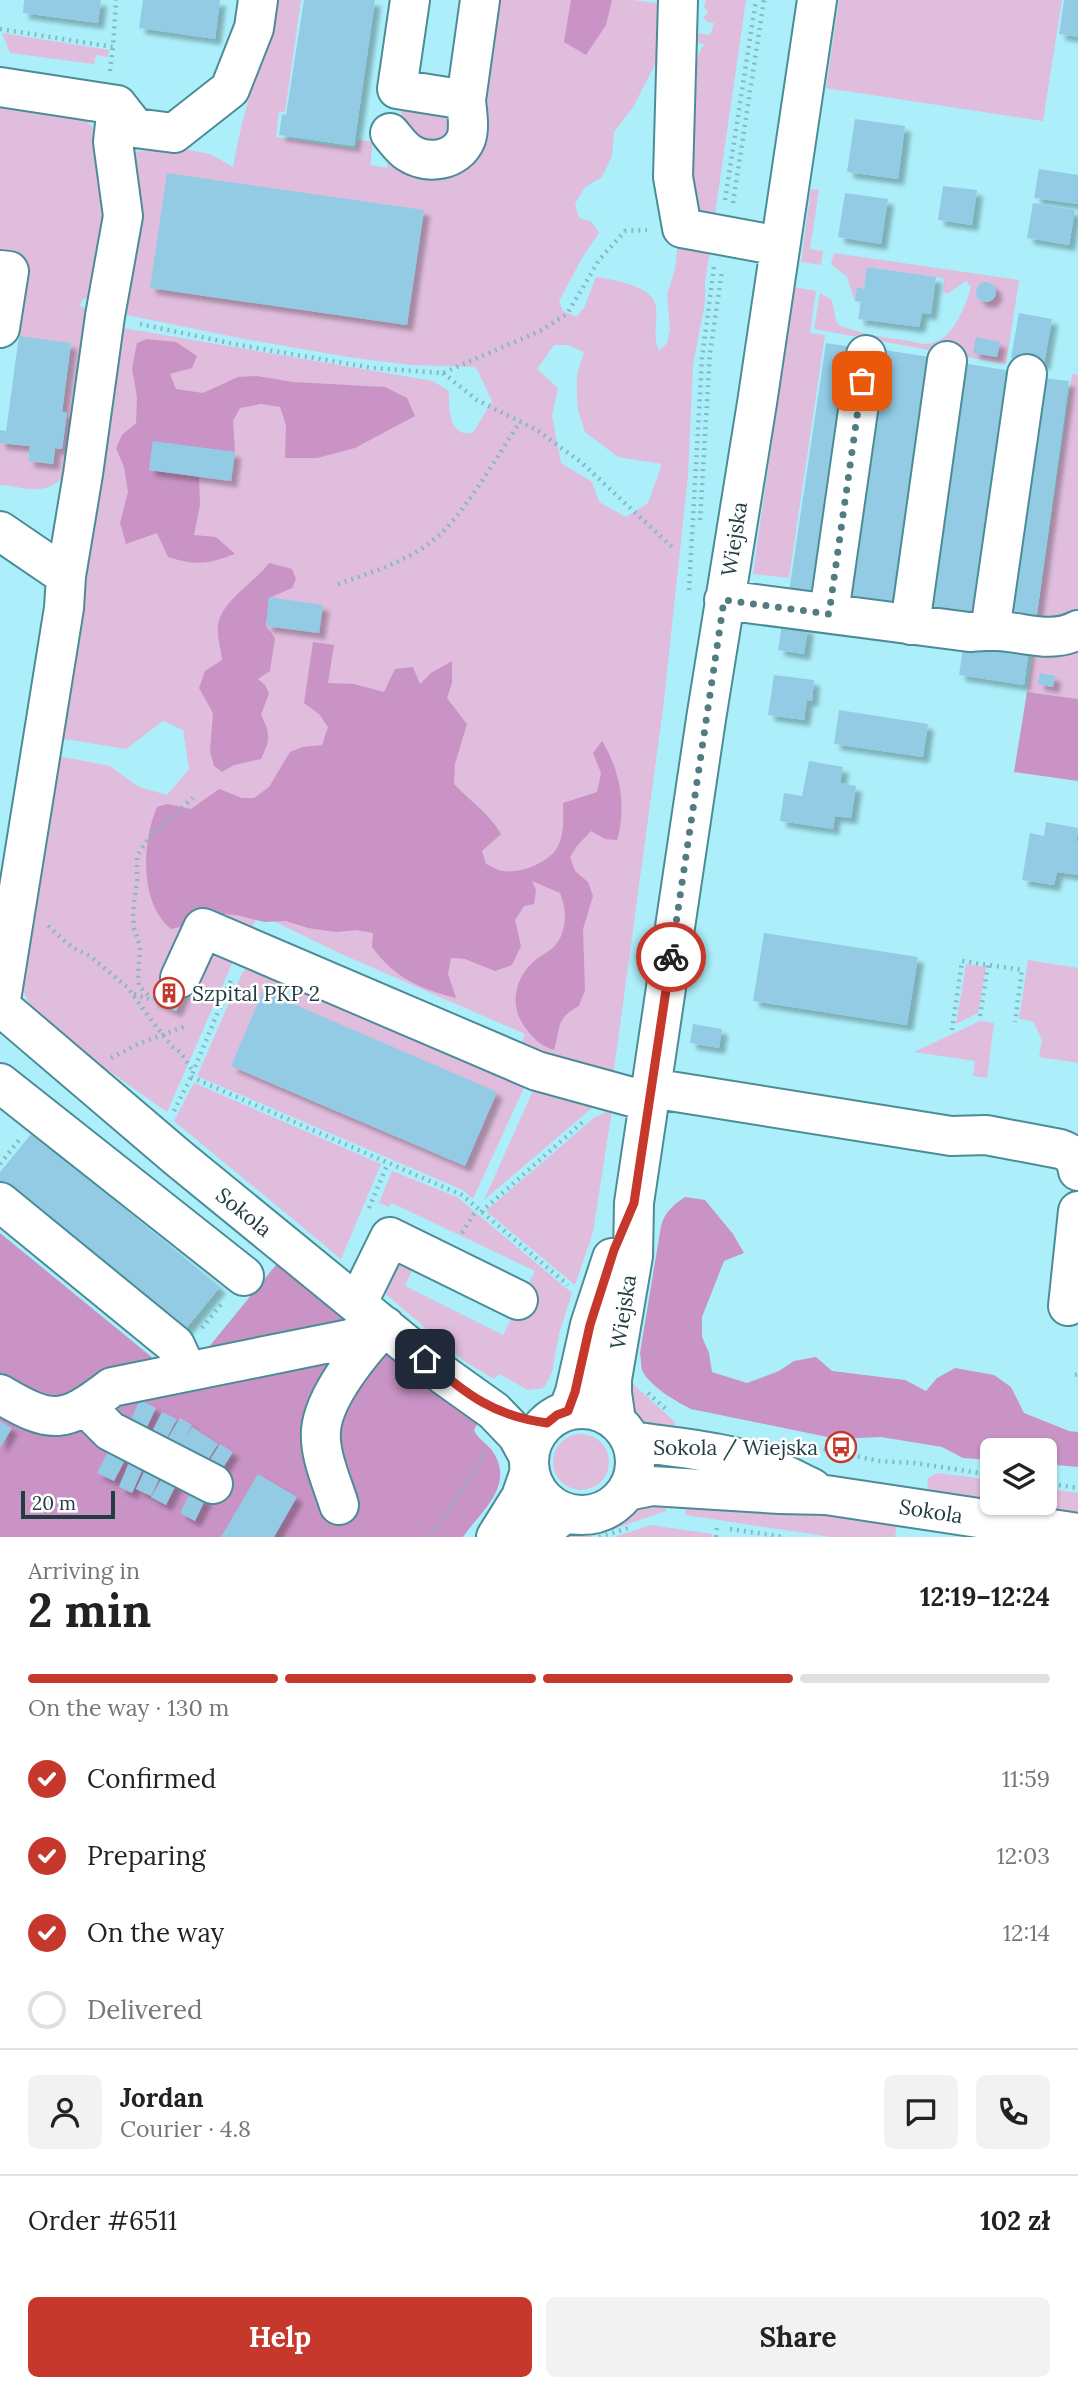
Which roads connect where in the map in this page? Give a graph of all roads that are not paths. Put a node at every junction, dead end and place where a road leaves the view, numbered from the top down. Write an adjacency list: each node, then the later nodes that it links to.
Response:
1 (258, 0): 9 (street)
2 (410, 0): 7 (street)
3 (480, 0): 8 (street)
4 (678, 0): 10 (street)
5 (817, 0): 10 (street, Wiejska)
6 (0, 87): 9 (street)
7 (397, 89): 8 (street); 8 (street)
8 (466, 100)
9 (117, 105): 17 (street)
10 (780, 246): 18 (street, Wiejska)
11 (0, 270): 12 (street)
12 (0, 328)
13 (866, 355): 19 (street)
14 (947, 360): 20 (street)
15 (1027, 374): 22 (street)
16 (0, 531): 17 (street)
17 (64, 594): 24 (street)
18 (706, 600): 19 (street); 25 (street, Wiejska)
19 (829, 614): 20 (street)
20 (910, 625): 22 (street)
21 (1078, 630): 22 (street)
22 (990, 631)
23 (159, 991): 25 (street)
24 (0, 1006): 34 (street, Sokola)
25 (642, 1095): 27 (street); 29 (street, Wiejska)
26 (7, 1101): 31 (street)
27 (1072, 1157)
28 (0, 1202): 35 (street)
29 (634, 1203): 39 (street, Wiejska); 40 (street, Wiejska)
30 (1078, 1211): 33 (street)
31 (237, 1284)
32 (518, 1300): 34 (street)
33 (1068, 1306)
34 (371, 1315): 35 (street); 38 (street, Sokola); 44 (street)
35 (187, 1371): 37 (street)
36 (0, 1394): 37 (street)
37 (85, 1406): 42 (street)
38 (494, 1410): 39 (street, Sokola); 41 (street, Sokola)
39 (558, 1417): 40 (street); 41 (street)
40 (623, 1431): 43 (street, Sokola); 45 (street)
41 (529, 1464): 46 (street); 49 (street)
42 (213, 1484)
43 (826, 1495): 45 (street, Sokola); 47 (street, Sokola)
44 (339, 1505)
45 (634, 1507): 46 (street)
46 (565, 1513): 50 (street)
47 (963, 1526): 48 (street, Sokola)
48 (1078, 1533)
49 (496, 1537)
50 (535, 1537)

